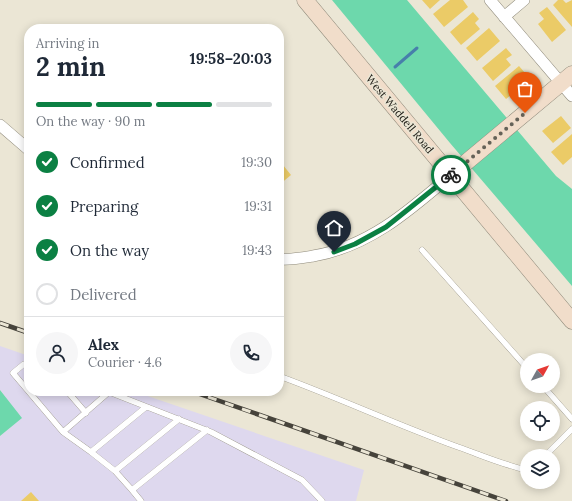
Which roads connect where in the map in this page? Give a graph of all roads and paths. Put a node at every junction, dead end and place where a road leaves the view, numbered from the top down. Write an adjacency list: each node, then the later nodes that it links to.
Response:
1 (305, 0): 9 (main road, West Waddell Road)
2 (490, 0): 4 (street)
3 (524, 0): 4 (street)
4 (504, 17): 5 (street)
5 (567, 79): 6 (street); 9 (main road)
6 (572, 96)
7 (0, 125): 8 (street)
8 (24, 146)
9 (451, 175): 11 (street); 12 (main road, West Waddell Road)
10 (422, 250): 13 (lane)
11 (284, 259)
12 (572, 321)
13 (520, 360)
14 (24, 364): 16 (lane)
15 (284, 378): 31 (lane)
16 (24, 387)
17 (549, 393): 25 (lane)
18 (32, 396): 28 (lane)
19 (71, 396): 23 (lane)
20 (105, 396): 23 (lane)
21 (119, 396): 22 (lane)
22 (146, 407): 24 (lane); 30 (lane)
23 (86, 413): 28 (lane)
24 (179, 419): 27 (lane); 32 (lane)
25 (572, 419)
26 (572, 429): 29 (lane)
27 (206, 430): 33 (lane); 35 (lane)
28 (63, 432): 30 (lane)
29 (552, 449)
30 (91, 452): 32 (lane)
31 (520, 468)
32 (115, 471): 33 (lane)
33 (132, 490): 34 (lane)
34 (141, 501)
35 (322, 501)

